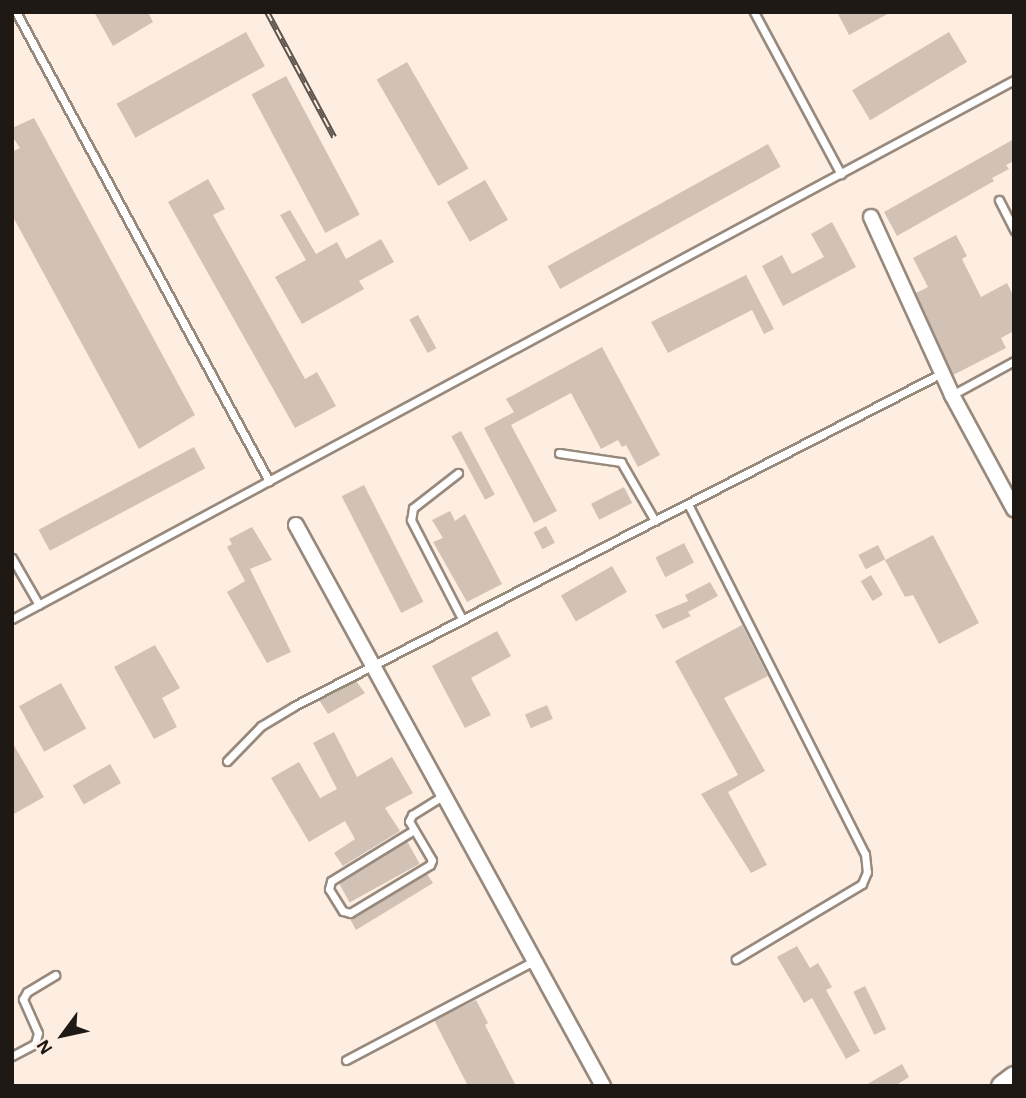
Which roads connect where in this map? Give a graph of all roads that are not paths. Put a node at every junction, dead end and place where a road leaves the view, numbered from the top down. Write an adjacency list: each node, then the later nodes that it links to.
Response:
1 (16, 12): 13 (lane)
2 (754, 12): 4 (lane)
3 (1014, 80): 4 (lane)
4 (841, 174): 13 (lane)
5 (999, 200): 7 (lane)
6 (871, 217): 9 (street)
7 (1014, 230)
8 (1014, 361): 10 (lane)
9 (942, 373): 10 (street); 14 (lane)
10 (952, 395): 15 (street)
11 (559, 453): 16 (lane)
12 (458, 473): 21 (lane)
13 (269, 481): 19 (lane)
14 (688, 504): 16 (lane); 26 (lane)
15 (1014, 509)
16 (655, 521): 21 (lane)
17 (296, 526): 22 (street)
18 (12, 558): 19 (lane)
19 (39, 605): 20 (lane)
20 (12, 619)
21 (462, 619): 22 (lane)
22 (372, 666): 23 (lane); 24 (street)
23 (227, 761)
24 (443, 796): 25 (lane); 27 (street)
25 (414, 830): 25 (lane)
26 (736, 959)
27 (534, 961): 30 (lane); 32 (street)
28 (55, 975): 29 (lane)
29 (12, 1056)
30 (346, 1060)
31 (1014, 1077): 33 (street)
32 (603, 1086)
33 (1002, 1086)

